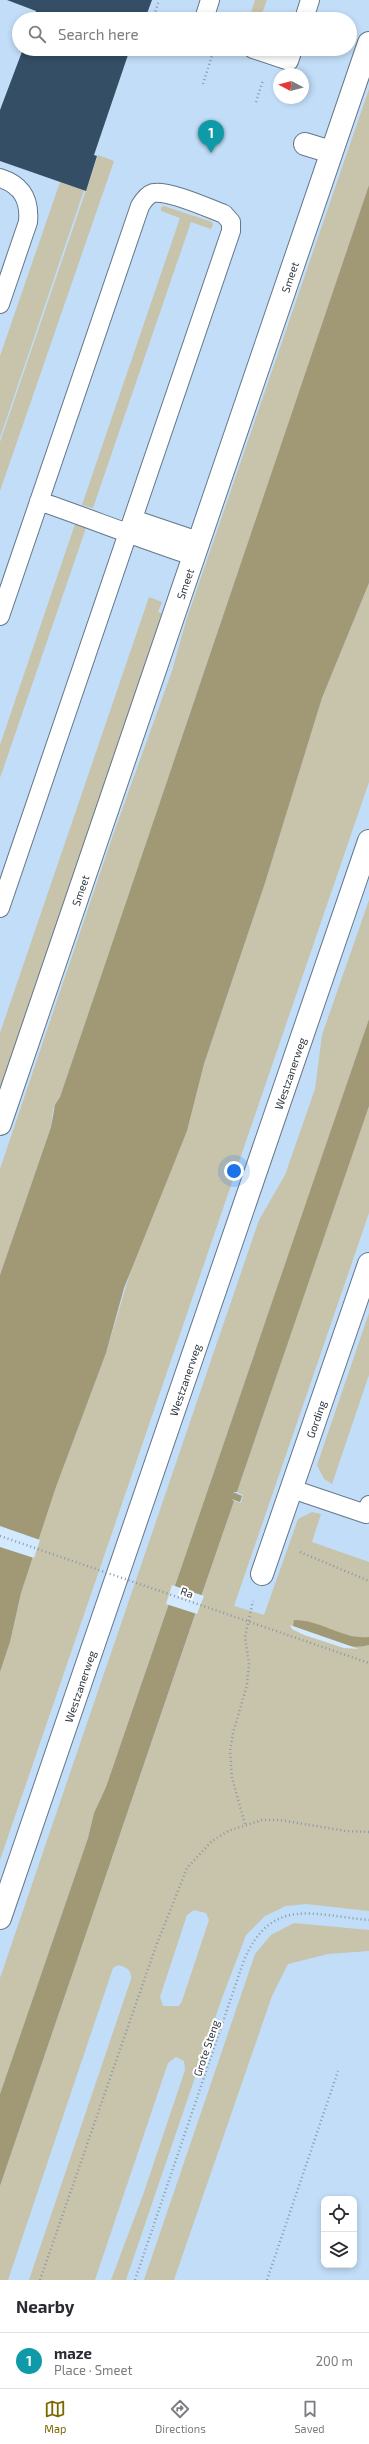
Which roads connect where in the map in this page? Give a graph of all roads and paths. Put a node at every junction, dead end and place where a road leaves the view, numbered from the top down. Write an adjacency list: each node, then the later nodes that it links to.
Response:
1 (159, 0): 4 (path)
2 (210, 0): 5 (lane)
3 (310, 0): 6 (lane)
4 (155, 12)
5 (206, 12)
6 (306, 12)
7 (369, 43): 13 (street, Smeet)
8 (212, 56): 11 (path)
9 (274, 56): 10 (lane)
10 (291, 56)
11 (203, 84)
12 (305, 144): 13 (street)
13 (331, 152): 18 (street, Smeet)
14 (0, 178): 15 (lane)
15 (0, 304)
16 (39, 501): 17 (lane); 17 (lane); 19 (lane)
17 (130, 527): 18 (lane); 21 (lane)
18 (196, 549): 22 (street, Smeet)
19 (0, 616)
20 (369, 841): 33 (street, Westzanerweg)
21 (0, 908)
22 (0, 1124)
23 (369, 1264): 24 (street, Gording)
24 (292, 1489): 25 (lane); 27 (street, Gording)
25 (369, 1505)
26 (0, 1536): 30 (path, Ra, bridge)
27 (275, 1538): 28 (street, Gording); 29 (path)
28 (262, 1574): 31 (path)
29 (369, 1581)
30 (369, 1663)
31 (245, 1824): 32 (path); 36 (path)
32 (369, 1832)
33 (0, 1918)
34 (369, 1920): 37 (path, Grote Steng)
35 (338, 2071): 38 (path)
36 (40, 2280)
37 (135, 2280)
38 (267, 2280)

